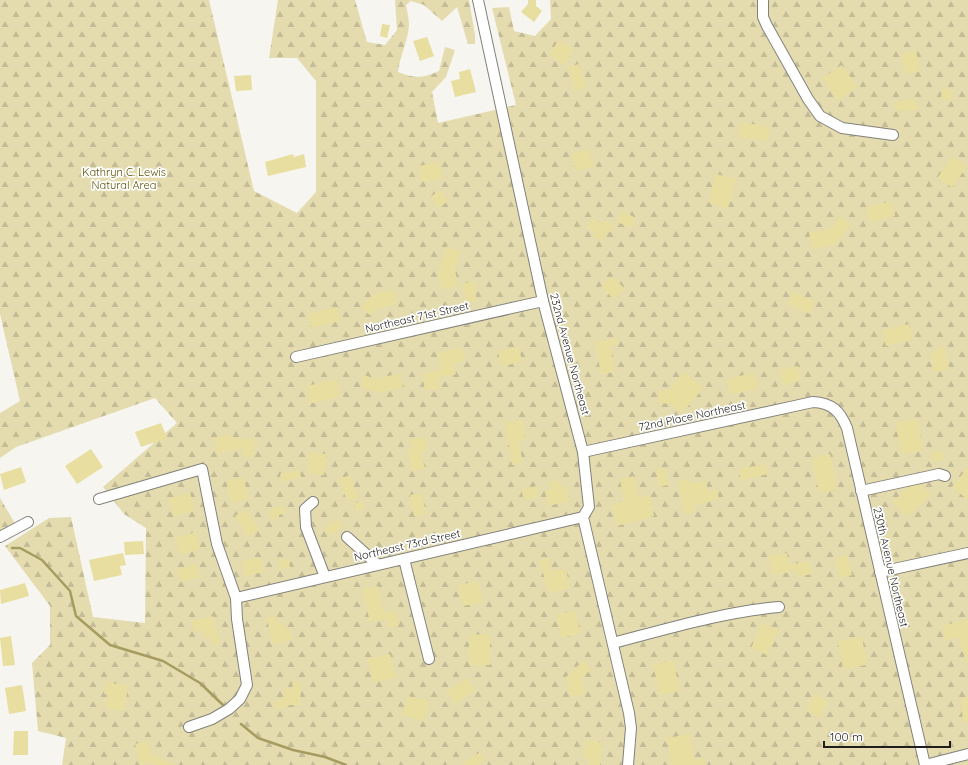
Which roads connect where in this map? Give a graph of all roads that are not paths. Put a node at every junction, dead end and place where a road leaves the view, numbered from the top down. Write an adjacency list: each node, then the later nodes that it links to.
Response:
1 (478, 0): 4 (street, 232nd Avenue Northeast)
2 (763, 0): 3 (street)
3 (893, 135)
4 (543, 301): 5 (street, Northeast 71st Street); 7 (street, 232nd Avenue Northeast)
5 (296, 357)
6 (805, 403): 7 (street, 72nd Place Northeast); 9 (street, 230th Avenue Northeast)
7 (583, 452): 12 (street, 232nd Avenue Northeast)
8 (945, 476): 9 (street)
9 (862, 491): 19 (street, 230th Avenue Northeast)
10 (99, 499): 21 (street)
11 (313, 502): 20 (street)
12 (583, 517): 17 (street, Northeast 73rd Street); 23 (street, 232nd Avenue Northeast)
13 (28, 522): 14 (street)
14 (0, 537)
15 (347, 537): 18 (street)
16 (968, 553): 19 (street)
17 (404, 559): 18 (street, Northeast 73rd Street); 24 (street)
18 (377, 564): 20 (street, Northeast 73rd Street)
19 (880, 572): 28 (street, 230th Avenue Northeast)
20 (325, 576): 21 (street, Northeast 73rd Street)
21 (236, 598): 25 (street)
22 (779, 607): 23 (street)
23 (613, 643): 27 (street, 232nd Avenue Northeast)
24 (429, 659)
25 (189, 727)
26 (968, 754): 28 (street)
27 (628, 765)
28 (925, 765)

